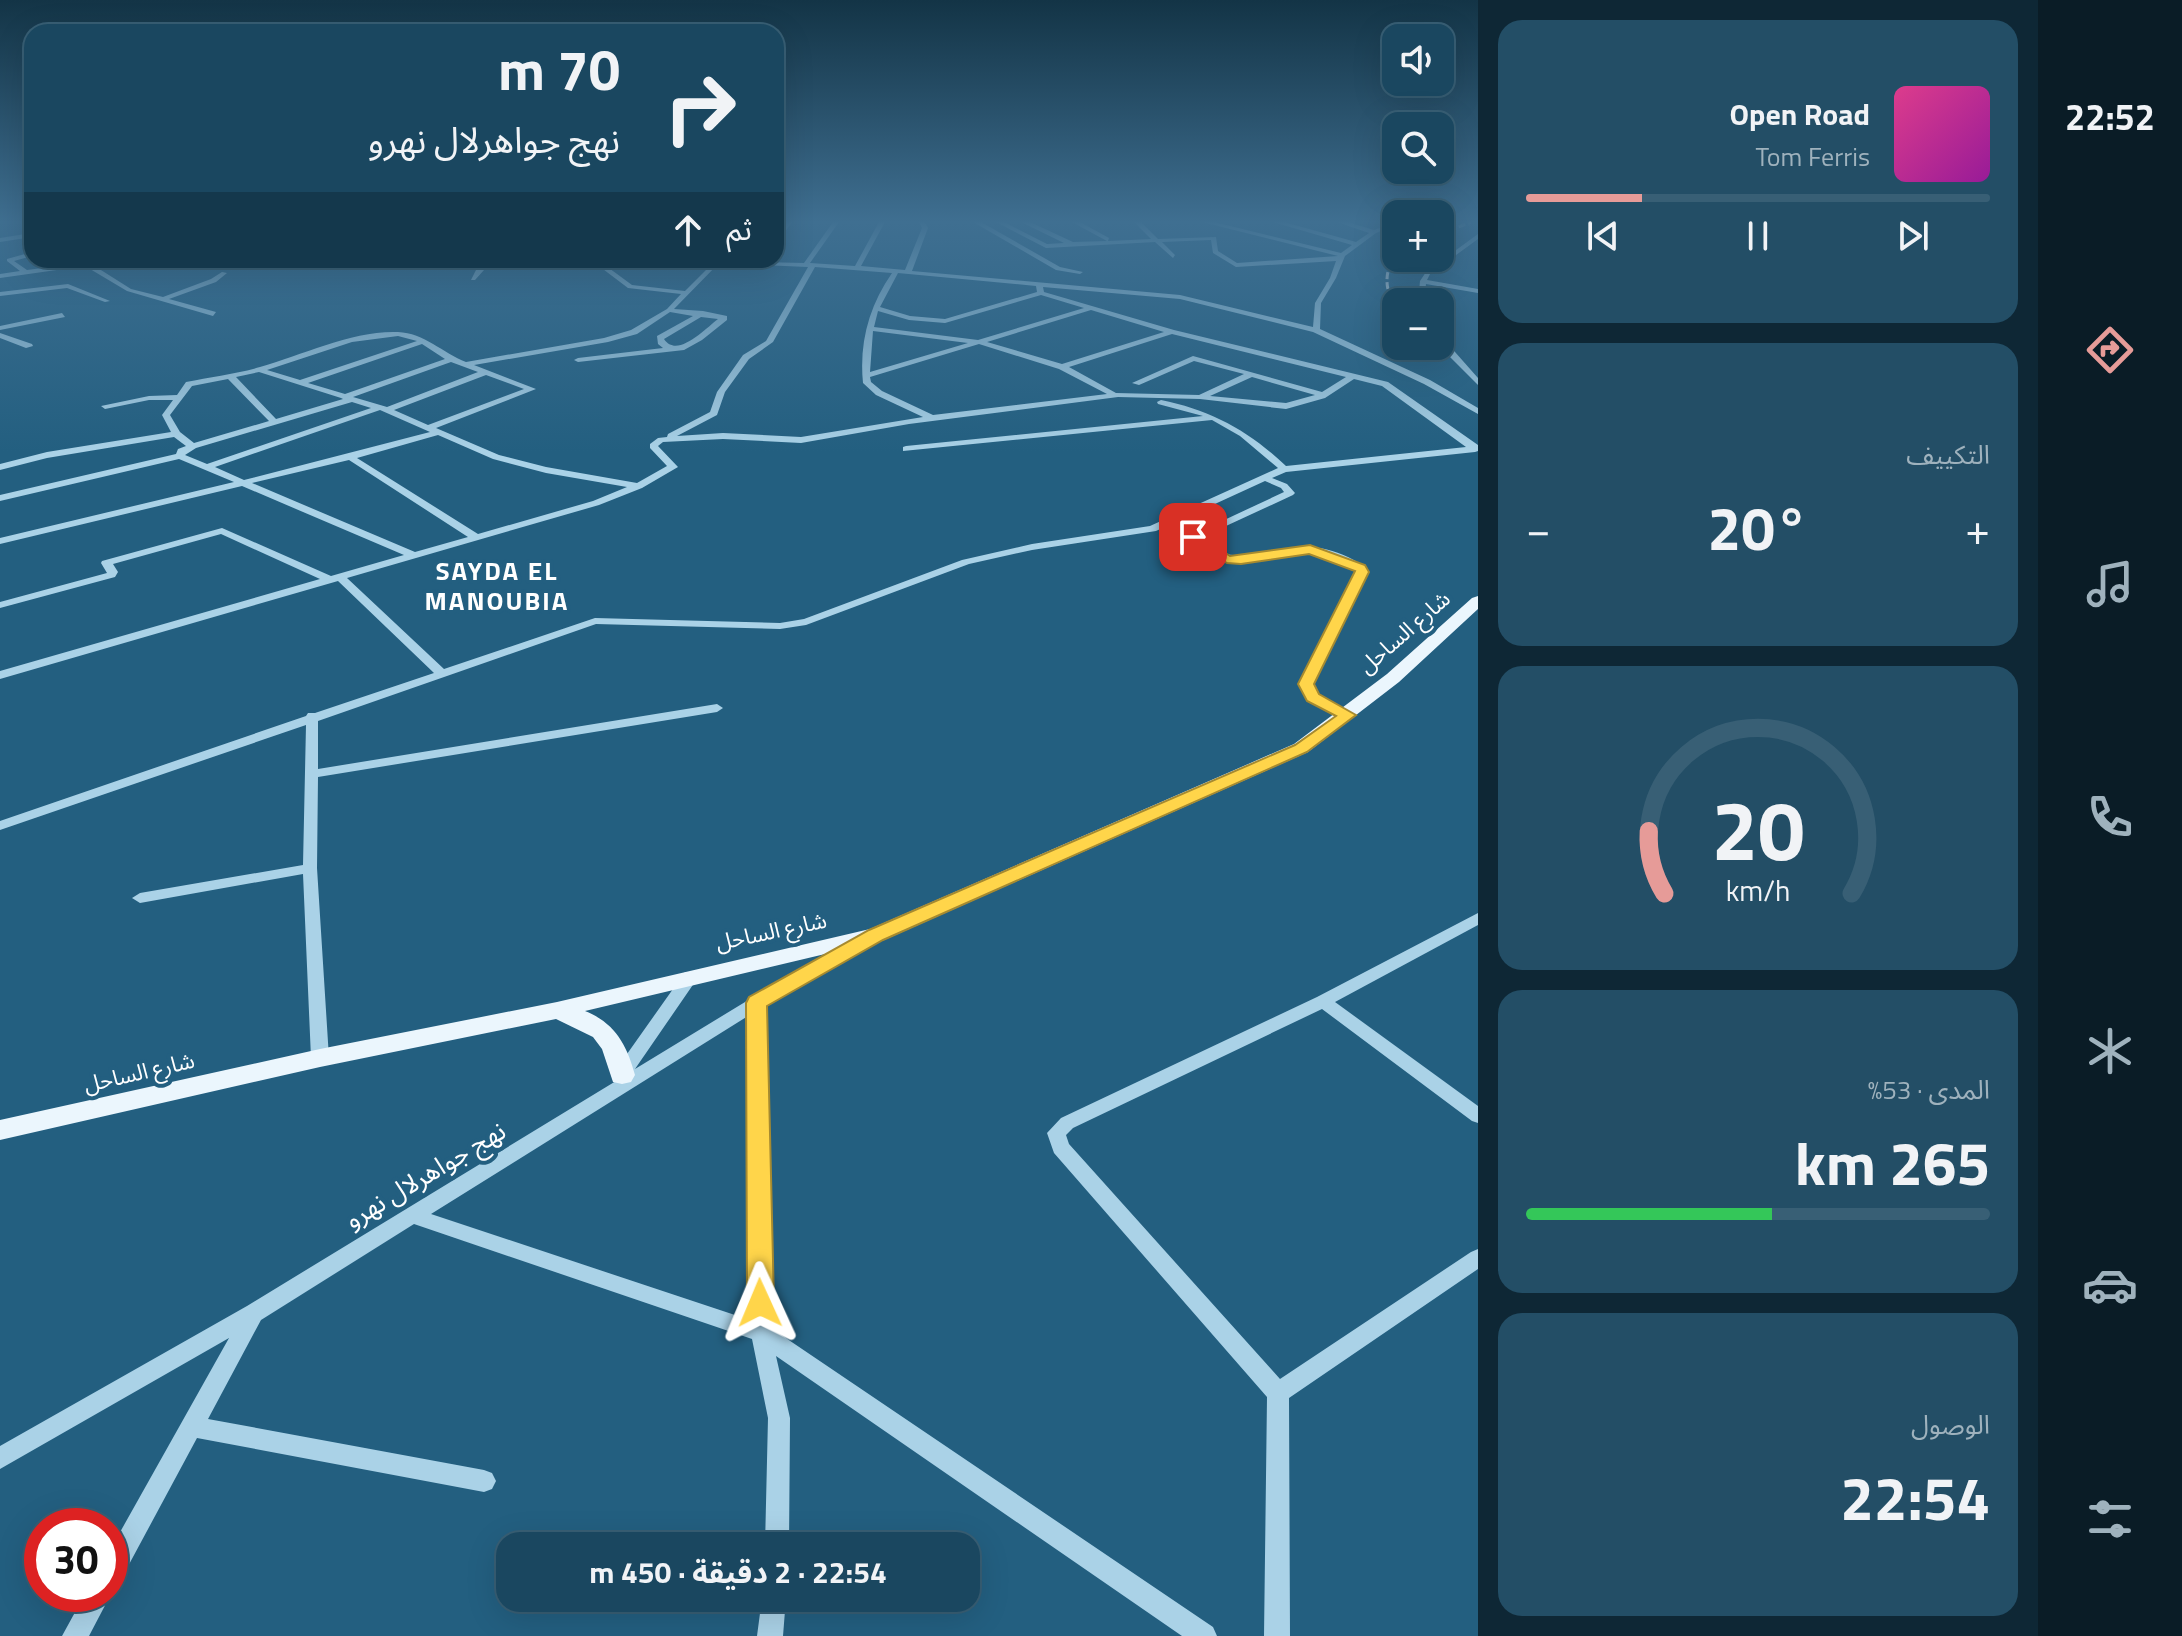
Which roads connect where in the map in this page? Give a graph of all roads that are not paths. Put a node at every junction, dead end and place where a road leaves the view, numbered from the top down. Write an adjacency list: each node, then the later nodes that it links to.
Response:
1 (8, 298): 14 (street)
2 (100, 298): 13 (street)
3 (157, 298): 12 (street)
4 (166, 298): 12 (street)
5 (682, 298): 17 (street)
6 (791, 298): 59 (street)
7 (881, 298): 15 (street)
8 (1010, 298): 15 (street)
9 (1066, 298): 16 (street)
10 (1186, 298): 23 (street)
11 (1321, 298): 23 (street)
12 (163, 300): 19 (street)
13 (107, 301)
14 (16, 303)
15 (877, 308): 22 (street)
16 (1091, 308): 25 (street); 29 (street)
17 (669, 310): 18 (street); 24 (street)
18 (703, 313): 27 (street); 31 (street)
19 (213, 314)
20 (62, 315): 21 (street)
21 (0, 328)
22 (871, 329): 29 (street); 41 (street)
23 (1316, 330): 53 (street)
24 (634, 332): 27 (street); 35 (street)
25 (1172, 332): 36 (street); 40 (street)
26 (0, 335): 30 (street)
27 (663, 335): 31 (street)
28 (423, 341): 33 (street); 37 (street); 43 (street)
29 (979, 342): 36 (street); 41 (street)
30 (29, 346)
31 (670, 349): 34 (street)
32 (1454, 357): 45 (street)
33 (451, 359): 35 (street); 50 (street)
34 (578, 360)
35 (465, 364): 38 (street)
36 (1062, 367): 46 (street)
37 (259, 370): 42 (street); 43 (street)
38 (485, 372): 52 (street); 57 (street)
39 (1251, 374): 44 (street); 47 (street); 49 (street)
40 (1354, 375): 47 (street); 61 (street)
41 (866, 376): 55 (street)
42 (231, 377): 48 (street); 56 (street)
43 (302, 382): 50 (street)
44 (1136, 383)
45 (1478, 383)
46 (1118, 395): 49 (street); 54 (street); 55 (street)
47 (1322, 396): 49 (street)
48 (180, 397): 51 (street); 58 (street)
49 (1200, 397)
50 (348, 398): 52 (street); 56 (street)
51 (105, 406)
52 (383, 409): 57 (street); 66 (street)
53 (1478, 411)
54 (1217, 417): 62 (street); 67 (street)
55 (932, 418): 59 (street)
56 (274, 421): 60 (street)
57 (431, 430): 64 (street); 70 (street)
58 (176, 434): 60 (street); 65 (street)
59 (661, 440): 70 (street)
60 (193, 446): 63 (street)
61 (1476, 448): 67 (street)
62 (906, 449)
63 (180, 456): 66 (street); 71 (street)
64 (350, 457): 69 (street); 72 (street)
65 (0, 467)
66 (204, 468): 69 (street)
67 (1284, 469): 68 (street)
68 (1265, 478): 78 (street); 81 (street)
69 (245, 483): 73 (street); 74 (street)
70 (639, 486): 72 (street)
71 (0, 498)
72 (474, 536): 74 (street)
73 (0, 541)
74 (413, 555): 75 (street)
75 (335, 579): 76 (street); 78 (street); 79 (street)
76 (0, 605)
77 (1477, 605): 81 (main road, شارع الساحل)
78 (442, 674): 82 (street)
79 (0, 675)
80 (717, 708): 83 (street)
81 (1348, 715): 88 (main road, شارع الساحل)
82 (312, 716): 83 (street); 84 (street)
83 (312, 774): 85 (street)
84 (0, 826)
85 (310, 868): 86 (street); 93 (street)
86 (140, 898)
87 (1478, 918): 90 (street)
88 (876, 935): 89 (main road, شارع الساحل); 91 (street, نهج جواهرلال نهرو)
89 (691, 976): 92 (main road, شارع الساحل); 94 (street)
90 (1323, 1001): 96 (street); 102 (street)
91 (756, 1003): 95 (street, نهج جواهرلال نهرو); 101 (street)
92 (557, 1010): 93 (main road, شارع الساحل); 94 (main road)
93 (320, 1058): 97 (main road, شارع الساحل)
94 (622, 1075): 95 (street)
95 (608, 1096): 98 (street, نهج جواهرلال نهرو)
96 (1478, 1116)
97 (0, 1130)
98 (410, 1215): 100 (street, نهج جواهرلال نهرو); 101 (street)
99 (1478, 1258): 102 (street)
100 (254, 1313): 103 (street); 104 (street, نهج جواهرلال نهرو)
101 (761, 1333): 106 (street); 112 (street)
102 (1278, 1393): 113 (street)
103 (193, 1427): 105 (street); 107 (street)
104 (0, 1458)
105 (484, 1481)
106 (777, 1532)
107 (128, 1542)
108 (89, 1612): 110 (street)
109 (773, 1612): 111 (street)
110 (75, 1636)
111 (770, 1636)
112 (1204, 1636)
113 (1277, 1636)

